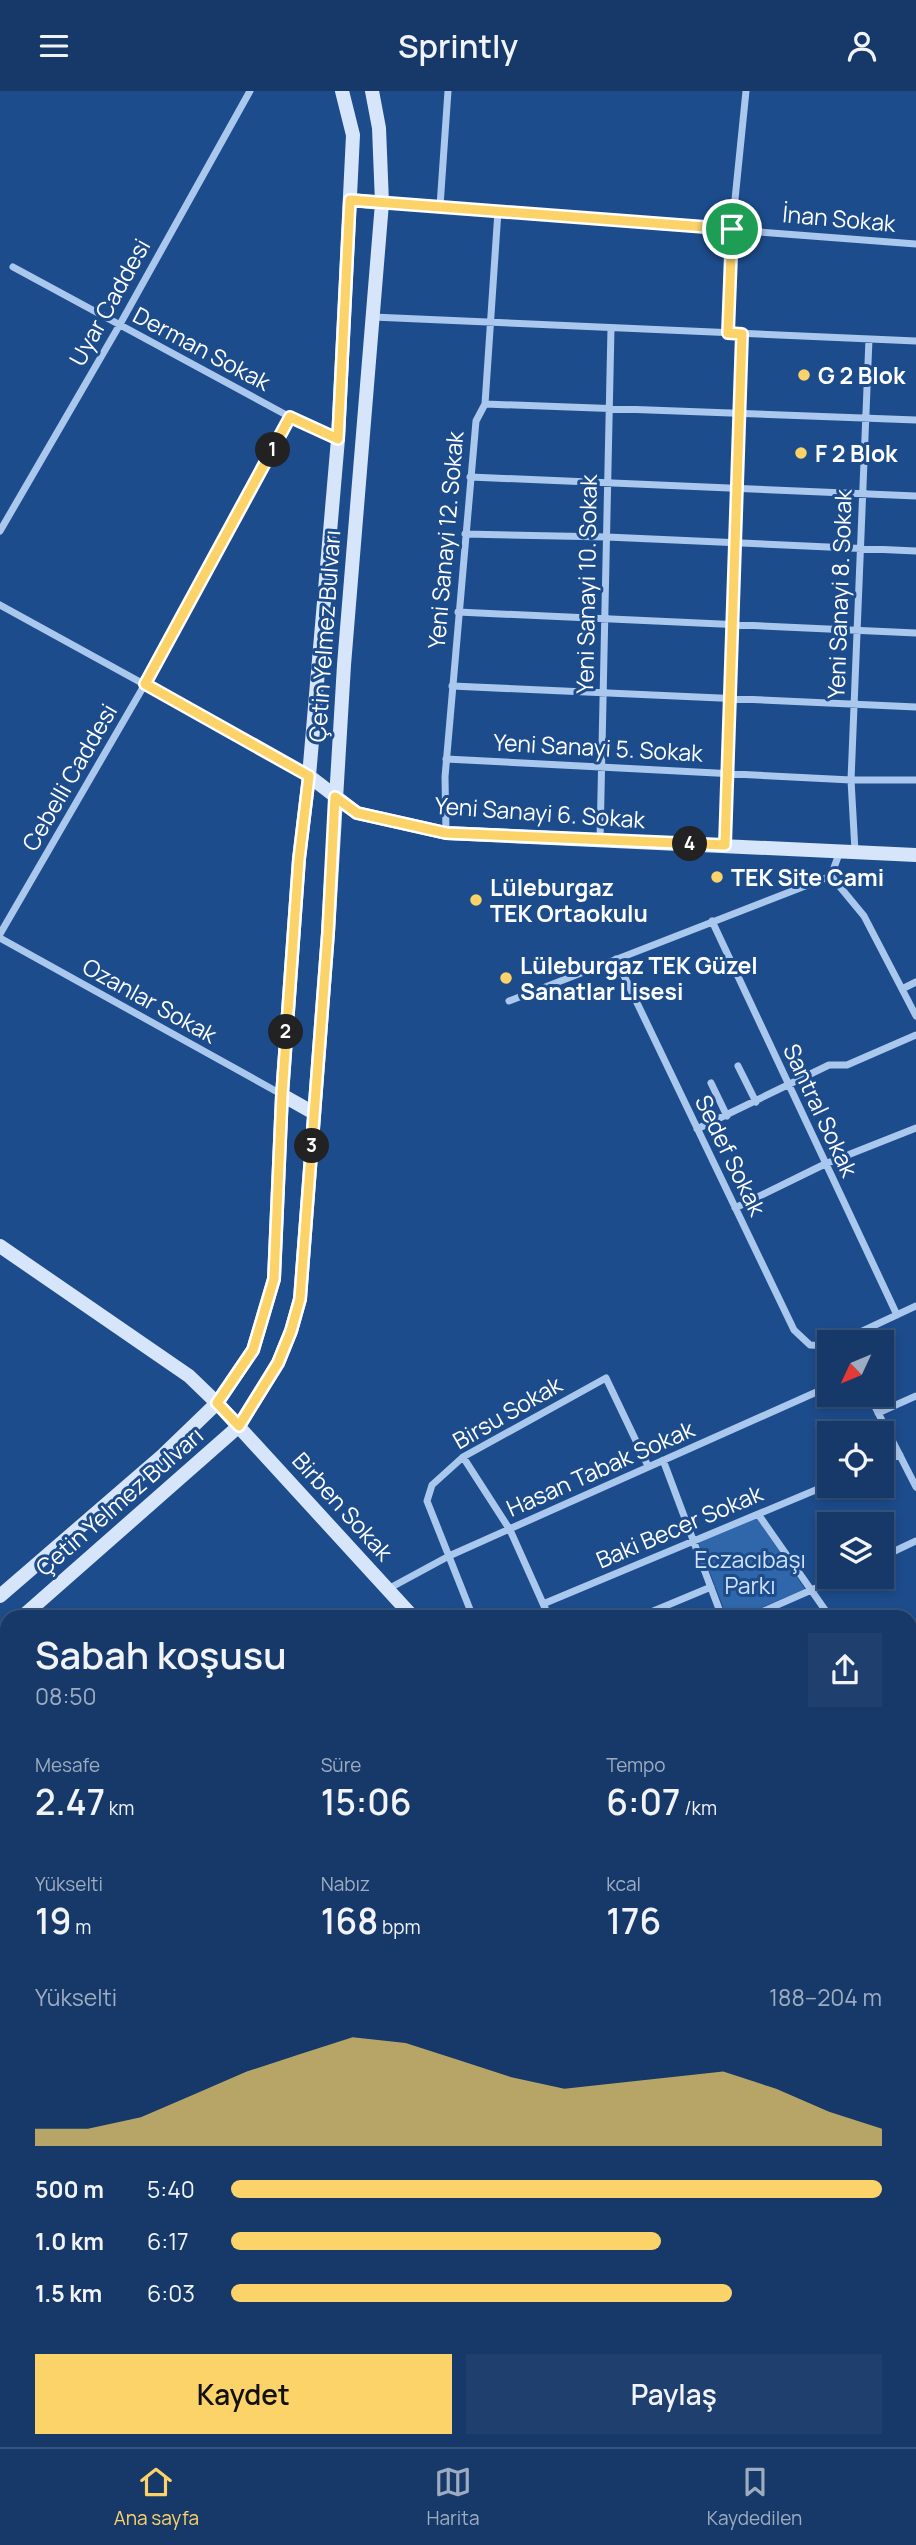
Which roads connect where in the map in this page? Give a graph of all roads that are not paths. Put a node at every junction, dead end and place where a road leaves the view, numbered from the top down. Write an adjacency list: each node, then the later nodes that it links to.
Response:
1 (250, 91): 15 (street, Uyar Caddesi)
2 (342, 91): 6 (street, Çetin Yelmez Bulvarı)
3 (372, 91): 7 (street, Çetin Yelmez Bulvarı)
4 (448, 91): 8 (street)
5 (746, 91): 10 (street)
6 (350, 200): 7 (street); 27 (street, Çetin Yelmez Bulvarı)
7 (382, 202): 8 (street, İnan Sokak); 13 (street, Çetin Yelmez Bulvarı)
8 (440, 206): 9 (street, İnan Sokak)
9 (498, 211): 10 (street, İnan Sokak); 14 (street, Yeni Sanayi 12. Sokak)
10 (732, 229): 11 (street, İnan Sokak); 17 (street)
11 (916, 244)
12 (13, 267): 15 (street, Derman Sokak)
13 (373, 317): 14 (street); 28 (street, Çetin Yelmez Bulvarı)
14 (491, 322): 16 (street); 21 (street, Yeni Sanayi 12. Sokak)
15 (119, 326): 24 (street, Derman Sokak); 34 (street, Uyar Caddesi)
16 (611, 328): 17 (street); 22 (street, Yeni Sanayi 10. Sokak)
17 (728, 333): 18 (street)
18 (742, 334): 19 (street); 23 (street)
19 (869, 339): 20 (street); 25 (street, Yeni Sanayi 8. Sokak)
20 (916, 341)
21 (485, 404): 22 (street); 29 (street, Yeni Sanayi 12. Sokak)
22 (610, 408): 23 (street); 30 (street, Yeni Sanayi 10. Sokak)
23 (740, 414): 25 (street); 31 (street)
24 (290, 417): 27 (street, Derman Sokak); 46 (street, Cebelli Caddesi)
25 (866, 419): 26 (street); 32 (street, Yeni Sanayi 8. Sokak)
26 (916, 420)
27 (338, 439): 28 (street); 55 (street, Çetin Yelmez Bulvarı)
28 (361, 444): 58 (street, Çetin Yelmez Bulvarı)
29 (470, 477): 30 (street); 35 (street, Yeni Sanayi 12. Sokak)
30 (608, 482): 31 (street); 36 (street, Yeni Sanayi 10. Sokak)
31 (737, 488): 32 (street); 37 (street)
32 (862, 495): 33 (street); 38 (street, Yeni Sanayi 8. Sokak)
33 (916, 496)
34 (0, 531)
35 (465, 534): 36 (street); 41 (street, Yeni Sanayi 12. Sokak)
36 (607, 537): 37 (street); 42 (street, Yeni Sanayi 10. Sokak)
37 (735, 543): 38 (street); 43 (street)
38 (860, 549): 39 (street); 44 (street, Yeni Sanayi 8. Sokak)
39 (916, 551)
40 (0, 605): 46 (street)
41 (458, 612): 42 (street); 47 (street, Yeni Sanayi 12. Sokak)
42 (605, 618): 43 (street); 48 (street, Yeni Sanayi 10. Sokak)
43 (733, 624): 44 (street); 49 (street)
44 (857, 630): 45 (street); 50 (street, Yeni Sanayi 8. Sokak)
45 (916, 633)
46 (145, 684): 55 (street); 66 (street, Cebelli Caddesi)
47 (452, 686): 48 (street); 52 (street, Yeni Sanayi 12. Sokak)
48 (603, 693): 49 (street); 53 (street, Yeni Sanayi 10. Sokak)
49 (730, 699): 50 (street); 54 (street)
50 (854, 705): 51 (street); 56 (street, Yeni Sanayi 8. Sokak)
51 (916, 707)
52 (446, 759): 53 (street, Yeni Sanayi 5. Sokak); 59 (street, Yeni Sanayi 12. Sokak)
53 (601, 766): 54 (street, Yeni Sanayi 5. Sokak); 60 (street, Yeni Sanayi 10. Sokak)
54 (727, 773): 56 (street, Yeni Sanayi 5. Sokak); 61 (street)
55 (309, 776): 58 (street, Yeni Sanayi 6. Sokak); 76 (street, Çetin Yelmez Bulvarı)
56 (851, 780): 57 (street, Yeni Sanayi 5. Sokak); 62 (street, Yeni Sanayi 8. Sokak)
57 (916, 780)
58 (335, 797): 59 (street, Yeni Sanayi 6. Sokak); 78 (street, Çetin Yelmez Bulvarı)
59 (446, 833): 60 (street, Yeni Sanayi 6. Sokak)
60 (600, 840): 61 (street, Yeni Sanayi 6. Sokak)
61 (725, 845): 62 (street, Yeni Sanayi 6. Sokak)
62 (848, 851): 63 (street, Yeni Sanayi 6. Sokak); 64 (street)
63 (916, 855)
64 (831, 876): 65 (street); 69 (street)
65 (712, 921): 67 (street); 75 (street, Santral Sokak)
66 (0, 936): 76 (street, Ozanlar Sokak)
67 (616, 959): 70 (street); 81 (street, Sedef Sokak)
68 (916, 982): 69 (street)
69 (902, 989): 71 (street)
70 (509, 1001)
71 (916, 1016)
72 (916, 1035): 75 (street)
73 (738, 1066): 77 (street)
74 (711, 1083): 79 (street)
75 (788, 1086): 77 (street); 82 (street, Santral Sokak)
76 (282, 1095): 78 (street); 91 (street, Çetin Yelmez Bulvarı)
77 (755, 1102): 79 (street)
78 (314, 1113): 94 (street, Çetin Yelmez Bulvarı)
79 (727, 1116): 81 (street)
80 (916, 1128): 82 (street)
81 (697, 1129): 83 (street, Sedef Sokak)
82 (825, 1164): 83 (street); 86 (street, Santral Sokak)
83 (735, 1208): 88 (street, Sedef Sokak)
84 (0, 1246): 91 (street, Birben Sokak)
85 (916, 1306): 86 (street)
86 (897, 1315): 87 (street)
87 (865, 1330)
88 (817, 1345)
89 (817, 1392): 98 (street, Hasan Tabak Sokak)
90 (916, 1396): 93 (street)
91 (217, 1403): 94 (street, Birben Sokak); 112 (street, Çetin Yelmez Bulvarı)
92 (875, 1407): 93 (street)
93 (878, 1413): 95 (street)
94 (239, 1426): 110 (street, Birben Sokak); 114 (street, Çetin Yelmez Bulvarı)
95 (900, 1455): 97 (street); 100 (street)
96 (463, 1457): 99 (street, Birsu Sokak); 103 (street); 107 (street, Birsu Sokak)
97 (894, 1457)
98 (663, 1460): 99 (street, Hasan Tabak Sokak); 104 (street)
99 (649, 1467): 103 (street, Hasan Tabak Sokak)
100 (916, 1487)
101 (817, 1489): 102 (street, Baki Becer Sokak)
102 (758, 1514): 104 (street, Baki Becer Sokak); 111 (street)
103 (510, 1529): 107 (street, Hasan Tabak Sokak); 113 (street)
104 (694, 1541): 108 (street); 113 (street, Baki Becer Sokak)
105 (916, 1541): 106 (street)
106 (894, 1551)
107 (449, 1556): 110 (street, Hasan Tabak Sokak); 116 (street, Birsu Sokak)
108 (711, 1587): 118 (street); 119 (street)
109 (817, 1587): 111 (street)
110 (388, 1589): 115 (street, Birben Sokak)
111 (811, 1590): 120 (street); 121 (street)
112 (0, 1595)
113 (543, 1604): 117 (street)
114 (30, 1610)
115 (407, 1610)
116 (470, 1610)
117 (546, 1610)
118 (656, 1610)
119 (719, 1610)
120 (766, 1610)
121 (825, 1610)

